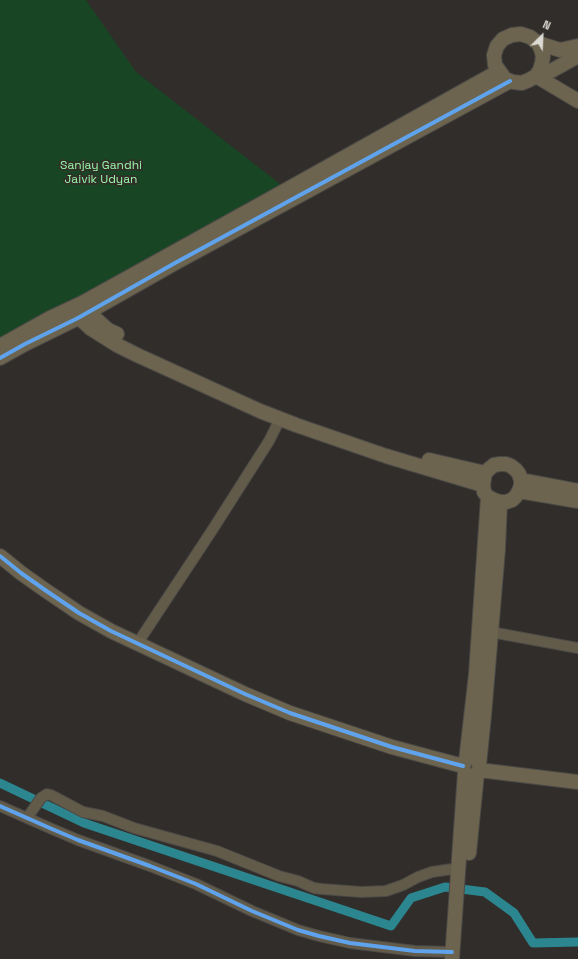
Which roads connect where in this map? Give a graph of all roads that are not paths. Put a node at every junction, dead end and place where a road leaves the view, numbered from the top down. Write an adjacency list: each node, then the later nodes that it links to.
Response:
1 (538, 43): 2 (street); 4 (street); 5 (street)
2 (578, 46)
3 (578, 56): 5 (street)
4 (500, 71): 6 (street); 8 (street)
5 (538, 73): 6 (street); 7 (street)
6 (510, 81): 8 (street)
7 (578, 101)
8 (80, 310): 9 (street); 10 (street); 11 (street); 13 (street)
9 (0, 346)
10 (0, 358)
11 (280, 419): 13 (street); 18 (street)
12 (520, 485): 13 (street); 13 (street); 14 (street); 15 (street)
13 (489, 489): 17 (street); 20 (street)
14 (578, 491)
15 (578, 501)
16 (0, 556): 18 (street)
17 (491, 632): 19 (street); 20 (street)
18 (137, 644): 20 (street)
19 (578, 648)
20 (472, 768): 21 (street); 24 (street)
21 (578, 782)
22 (0, 806): 23 (street)
23 (27, 818): 24 (street); 25 (street)
24 (461, 872): 25 (street)
25 (455, 957)

